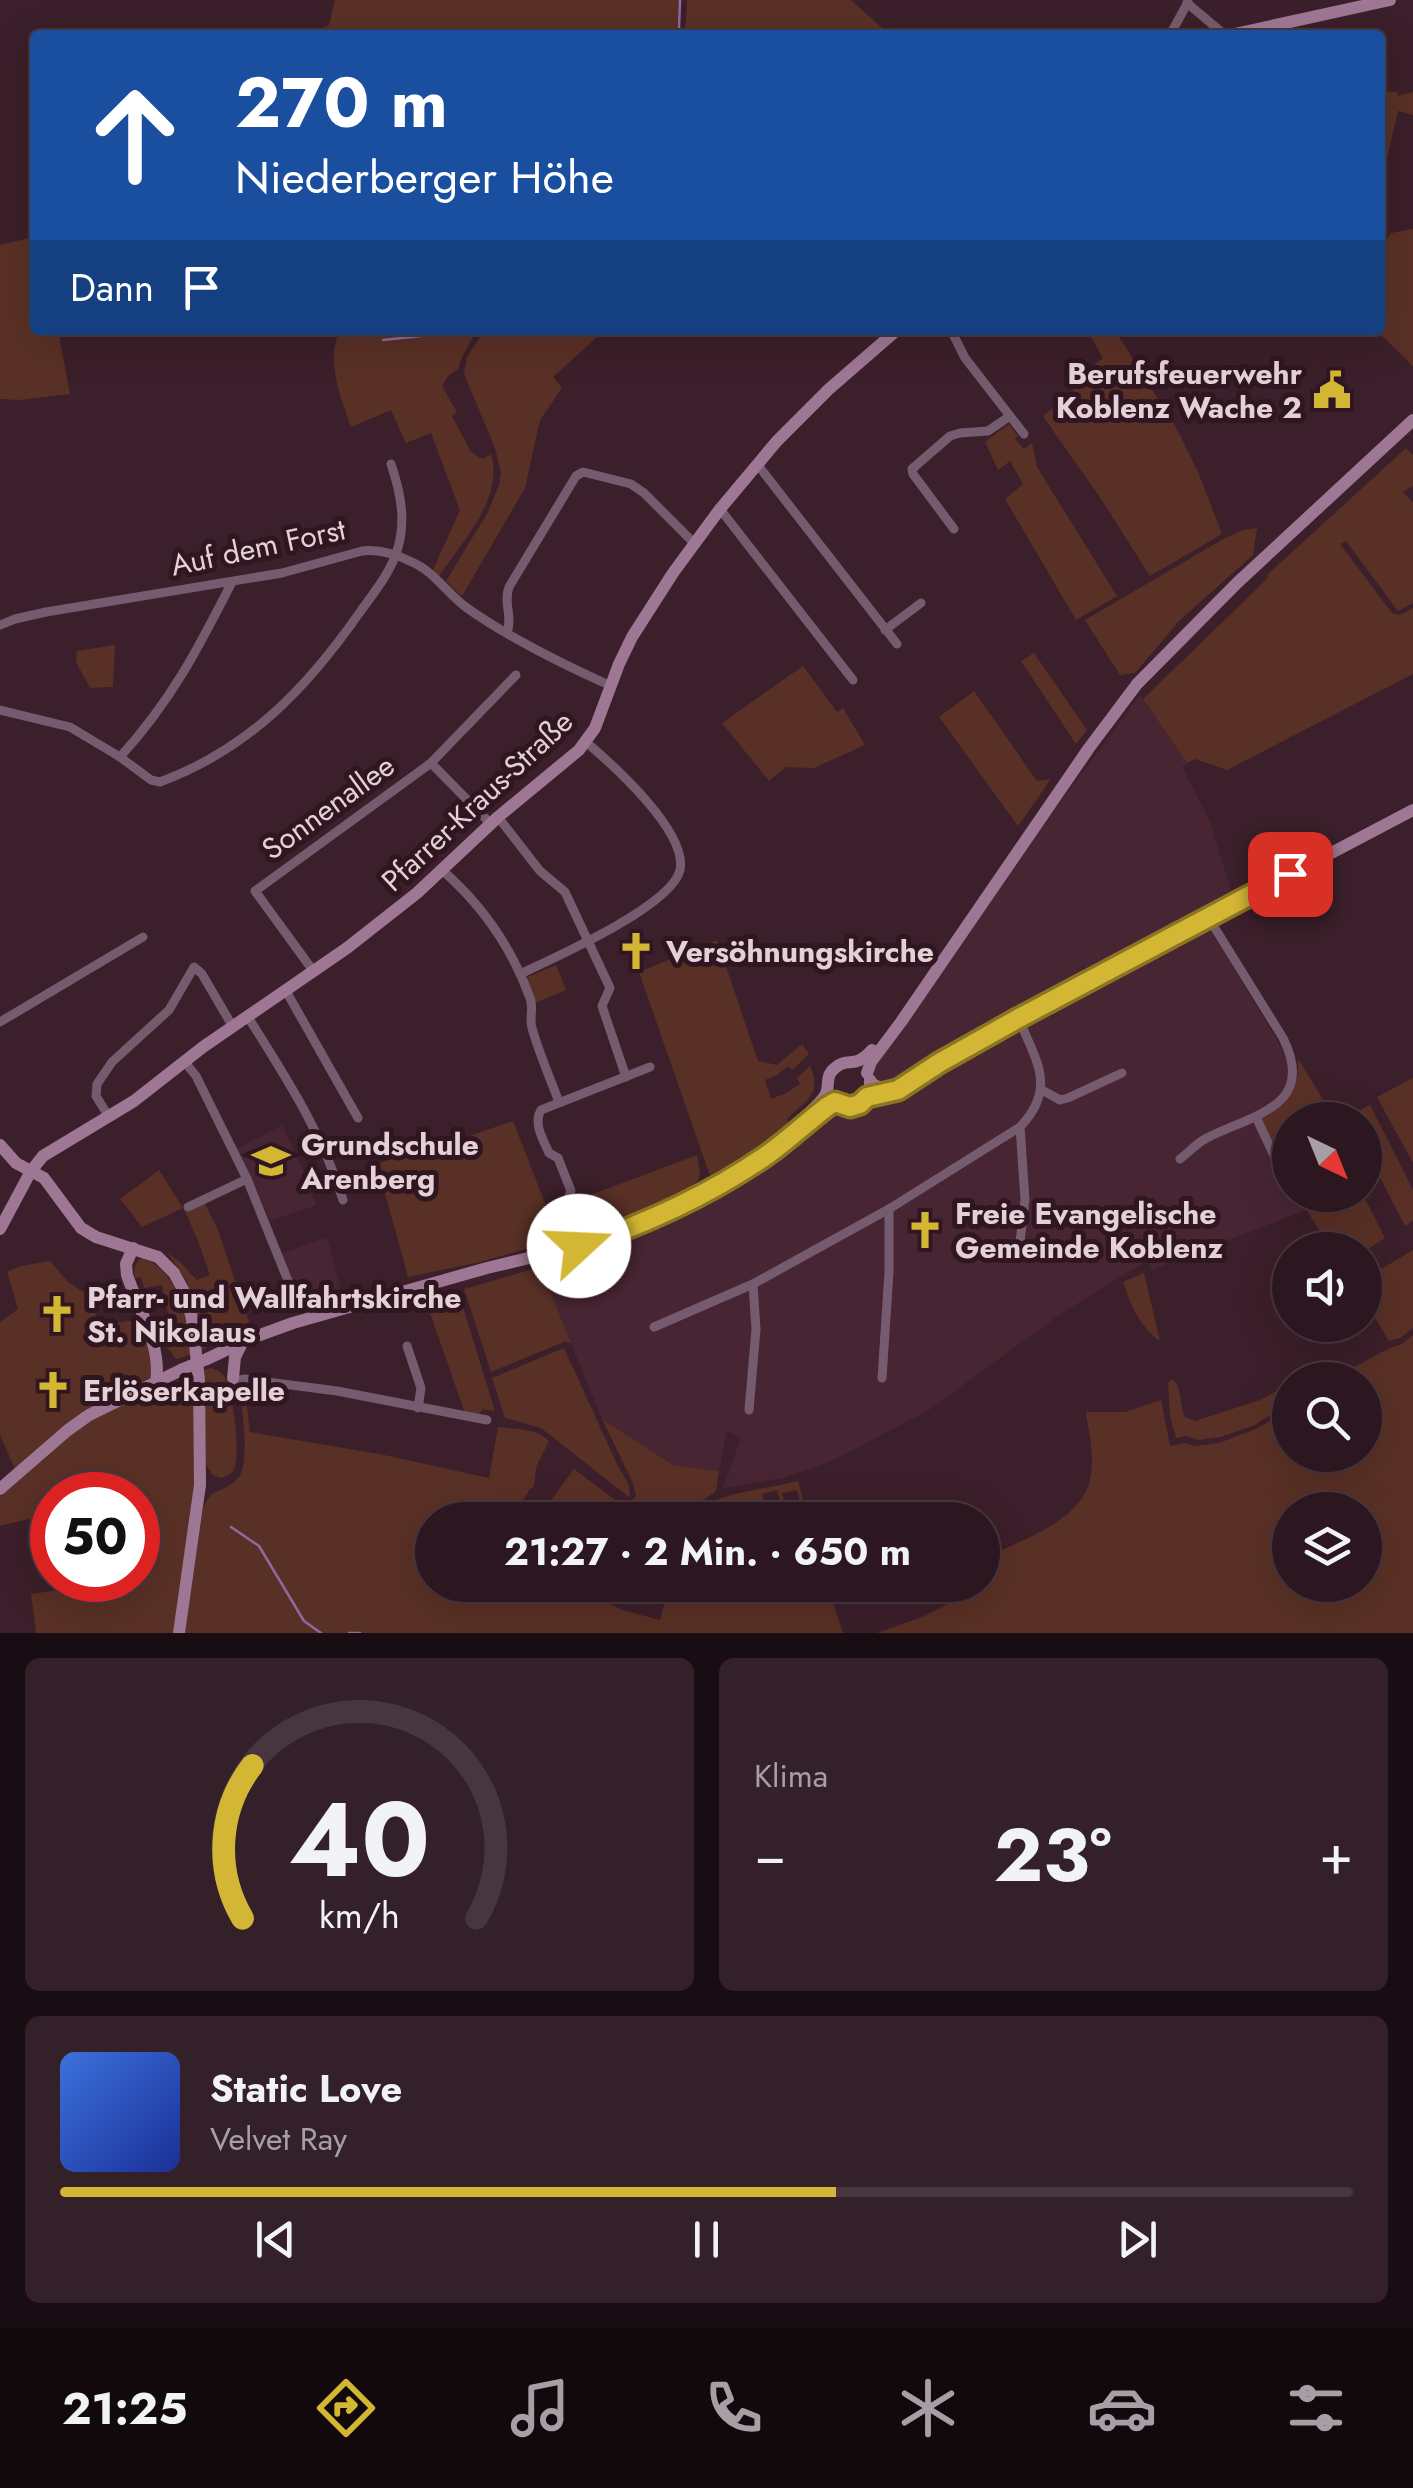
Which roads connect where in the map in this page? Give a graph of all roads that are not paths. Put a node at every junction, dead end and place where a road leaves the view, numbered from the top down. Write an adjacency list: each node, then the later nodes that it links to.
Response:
1 (1390, 0): 5 (street)
2 (1188, 2): 3 (street); 4 (street)
3 (1173, 30)
4 (1221, 30)
5 (1250, 30)
6 (891, 335): 12 (street, Pfarrer-Kraus-Straße)
7 (953, 335): 8 (street)
8 (1010, 416): 10 (street); 14 (street)
9 (1413, 420): 39 (street)
10 (1024, 434)
11 (391, 464): 16 (street)
12 (757, 464): 13 (street, Pfarrer-Kraus-Straße); 20 (street)
13 (720, 509): 15 (street, Pfarrer-Kraus-Straße); 24 (street)
14 (954, 529)
15 (695, 544): 21 (street); 25 (street, Pfarrer-Kraus-Straße)
16 (396, 556): 17 (street, Auf dem Forst); 21 (street); 28 (street)
17 (232, 582): 19 (street, Auf dem Forst); 28 (street)
18 (921, 603): 20 (street)
19 (0, 626)
20 (885, 630): 22 (street)
21 (507, 632): 25 (street)
22 (896, 644)
23 (516, 675): 29 (street, Sonnenallee)
24 (853, 680)
25 (610, 686): 27 (street, Pfarrer-Kraus-Straße)
26 (0, 710): 28 (street)
27 (586, 742): 31 (street, Pfarrer-Kraus-Straße); 35 (street)
28 (120, 757)
29 (431, 764): 31 (street, Sonnenallee); 36 (street, Sonnenallee)
30 (1413, 810): 33 (street)
31 (494, 820): 32 (street, Pfarrer-Kraus-Straße); 35 (street, Sonnenallee)
32 (442, 870): 36 (street, Pfarrer-Kraus-Straße); 37 (street)
33 (1208, 917): 41 (street); 54 (street)
34 (142, 936): 42 (street)
35 (588, 940): 37 (street); 48 (street, Sonnenallee)
36 (314, 972): 38 (street, Pfarrer-Kraus-Straße)
37 (520, 974): 52 (street)
38 (286, 991): 40 (street, Pfarrer-Kraus-Straße); 55 (street)
39 (907, 1011): 45 (street); 49 (street)
40 (248, 1016): 43 (street, Pfarrer-Kraus-Straße); 62 (street)
41 (1019, 1018): 49 (street); 50 (street)
42 (0, 1022)
43 (232, 1026): 44 (street, Pfarrer-Kraus-Straße); 53 (street)
44 (184, 1062): 53 (street, Pfarrer-Kraus-Straße); 61 (street)
45 (856, 1064): 49 (street); 51 (street)
46 (650, 1067): 48 (street)
47 (1122, 1073): 50 (street)
48 (626, 1077): 52 (street)
49 (868, 1084): 51 (street)
50 (1042, 1090): 56 (street)
51 (831, 1096): 66 (street)
52 (560, 1102): 66 (street)
53 (110, 1117): 60 (street, Pfarrer-Kraus-Straße)
54 (1256, 1117): 58 (street); 59 (street)
55 (358, 1118)
56 (1020, 1127): 64 (street); 68 (street)
57 (0, 1145): 60 (street)
58 (1272, 1151)
59 (1180, 1160)
60 (31, 1171): 65 (street, Pfarrer-Kraus-Straße); 67 (street)
61 (247, 1179): 63 (street); 70 (street)
62 (343, 1200)
63 (188, 1207)
64 (890, 1208): 69 (street); 77 (street)
65 (0, 1229)
66 (578, 1243): 73 (street)
67 (133, 1248): 72 (street); 84 (street)
68 (1019, 1250)
69 (753, 1284): 71 (street); 81 (street)
70 (296, 1303)
71 (654, 1327)
72 (152, 1340): 76 (street); 79 (street)
73 (242, 1342): 75 (street); 75 (street)
74 (406, 1346): 80 (street)
75 (207, 1359): 76 (street, bridge)
76 (183, 1369): 79 (street)
77 (882, 1378)
78 (234, 1381): 80 (street)
79 (156, 1382): 83 (street)
80 (418, 1408): 82 (street)
81 (749, 1410)
82 (487, 1420)
83 (0, 1488)
84 (179, 1633)

